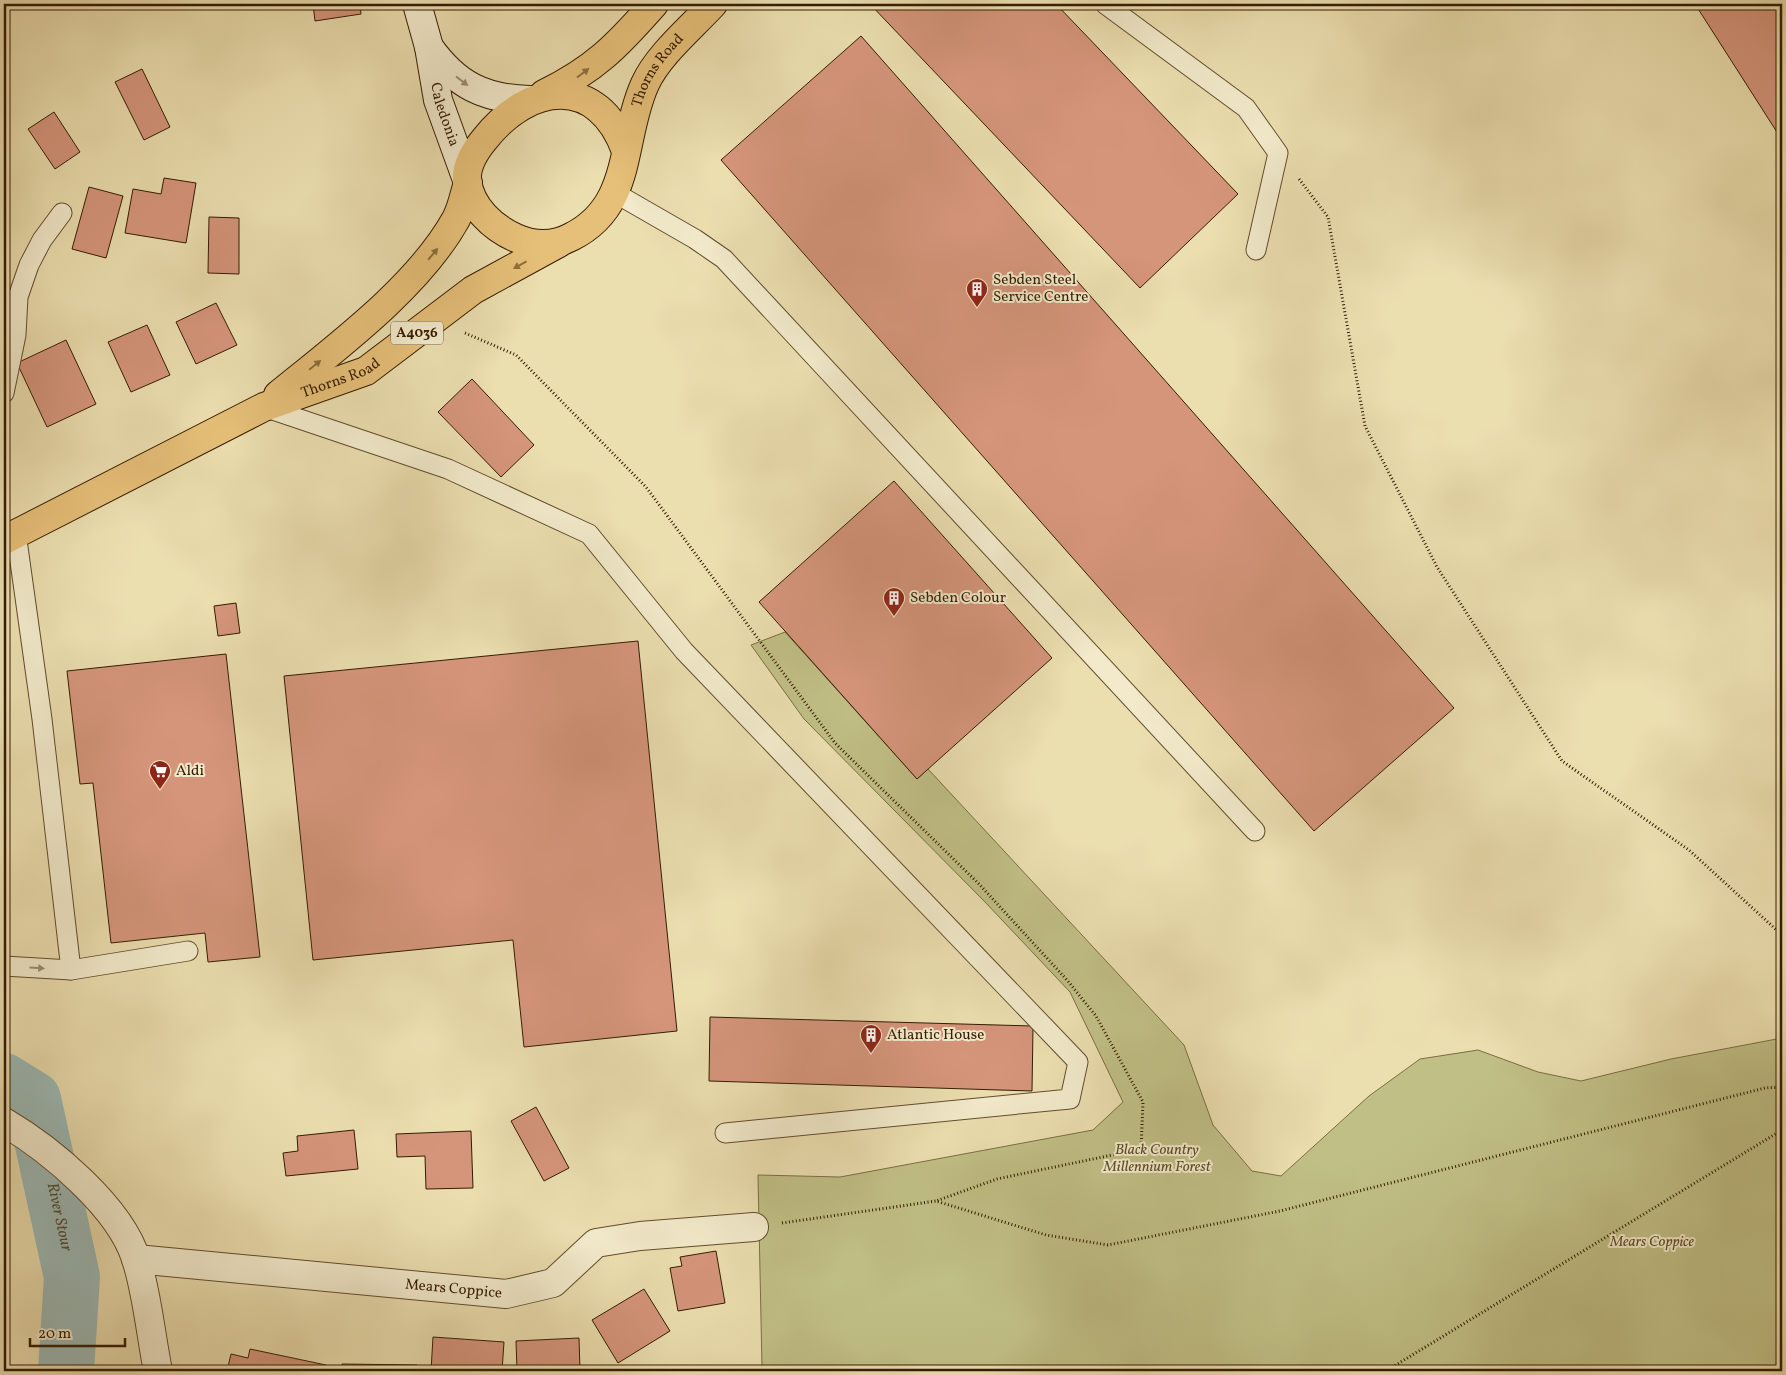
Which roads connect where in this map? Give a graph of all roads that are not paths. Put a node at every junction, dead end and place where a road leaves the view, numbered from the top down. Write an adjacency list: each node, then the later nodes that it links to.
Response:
1 (417, 4): 5 (street, Caledonia)
2 (654, 4): 6 (highway, A4036, one-way to 2)
3 (713, 4): 7 (highway, Thorns Road / A4036)
4 (1106, 4): 12 (lane)
5 (428, 46): 6 (street, Caledonia, one-way to 6); 8 (street, Caledonia)
6 (536, 98): 7 (highway); 8 (highway, A4036)
7 (626, 151): 9 (highway, A4036)
8 (468, 181): 11 (highway, A4036); 14 (highway, Thorns Road / A4036, one-way to 8)
9 (615, 193): 11 (highway, A4036); 16 (lane)
10 (62, 213): 13 (lane)
11 (563, 241): 14 (highway, Thorns Road / A4036, one-way to 14)
12 (1256, 250)
13 (4, 393)
14 (264, 407): 15 (highway, Thorns Road / A4036); 21 (lane)
15 (10, 536): 19 (lane)
16 (1255, 831)
17 (188, 951): 19 (lane)
18 (4, 966): 19 (lane, one-way to 19)
19 (71, 970)
20 (4, 1122): 23 (street)
21 (725, 1133)
22 (754, 1227): 23 (street, Mears Coppice)
23 (136, 1259): 24 (street)
24 (158, 1371)

